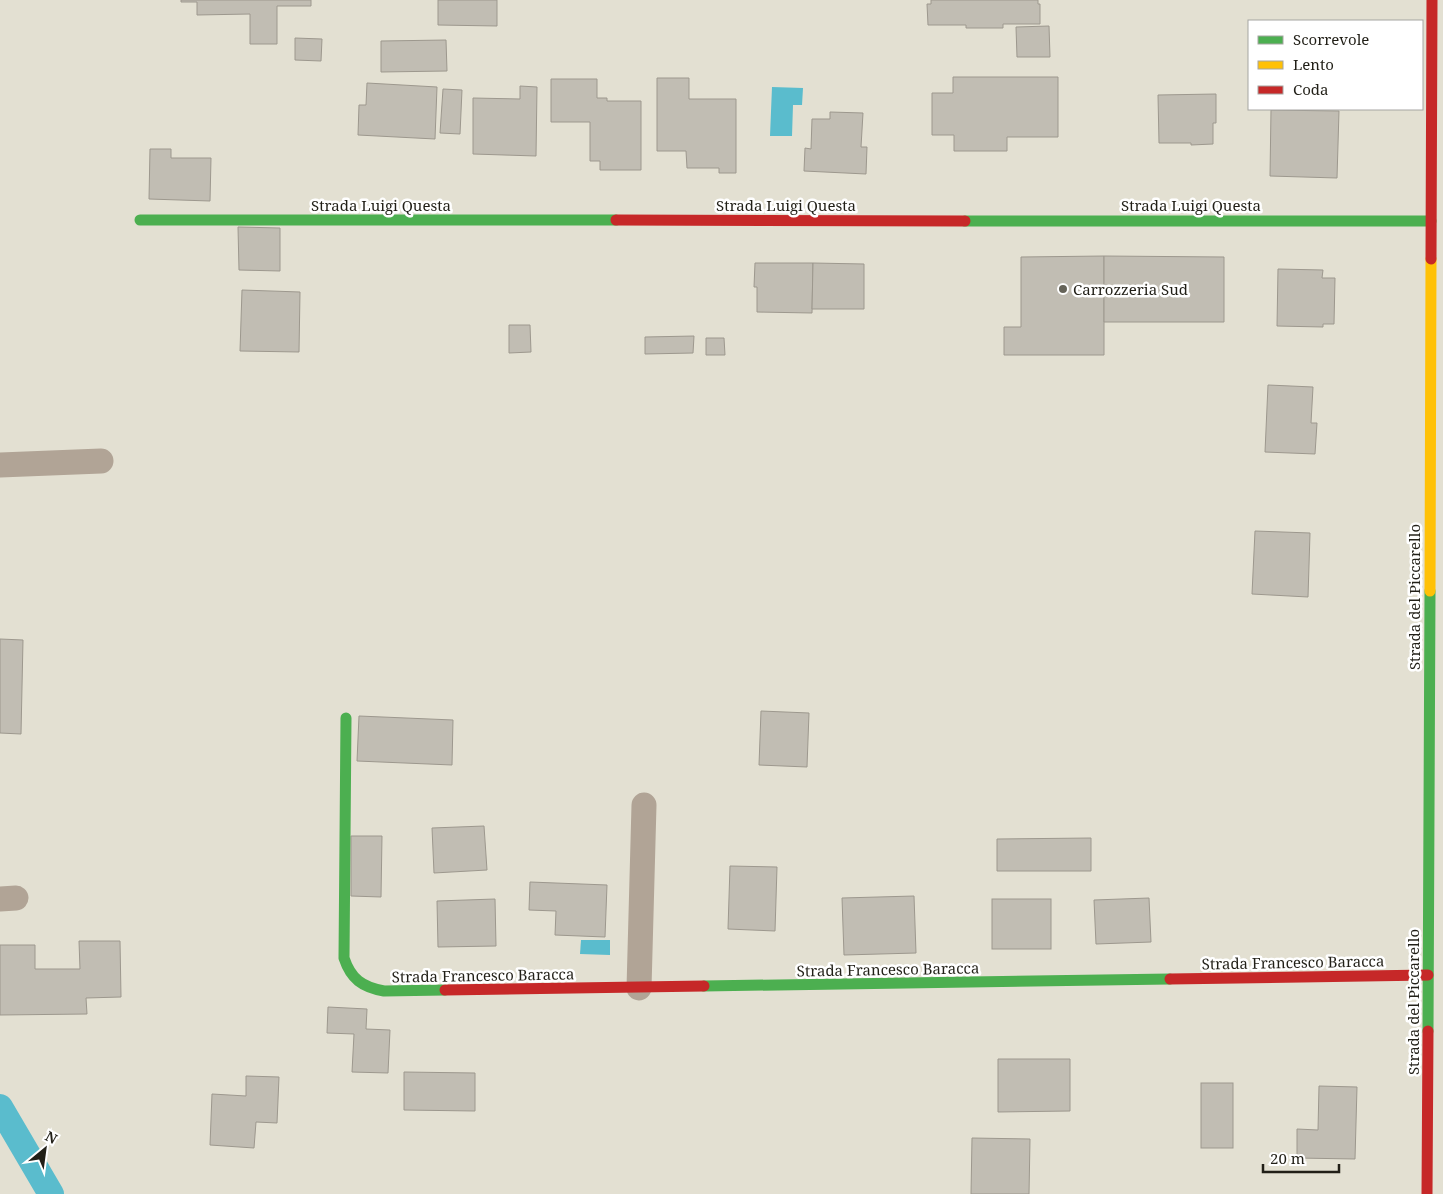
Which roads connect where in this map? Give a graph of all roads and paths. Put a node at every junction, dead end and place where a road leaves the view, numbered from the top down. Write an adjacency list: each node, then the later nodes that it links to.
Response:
1 (1436, 11): 3 (street, Strada del Piccarello)
2 (140, 220): 3 (street, Strada Luigi Questa)
3 (1431, 220): 4 (street, Strada del Piccarello)
4 (1436, 430): 7 (street, Strada del Piccarello)
5 (101, 461): 6 (street)
6 (0, 465)
7 (1436, 607): 10 (street, Strada del Piccarello)
8 (346, 718): 11 (street, Strada Francesco Baracca)
9 (644, 805): 11 (street)
10 (1428, 975): 11 (street, Strada Francesco Baracca); 12 (street, Strada del Piccarello)
11 (639, 988)
12 (1435, 1044): 13 (street, Strada del Piccarello)
13 (1435, 1090): 14 (street, Strada del Piccarello)
14 (1427, 1194)

